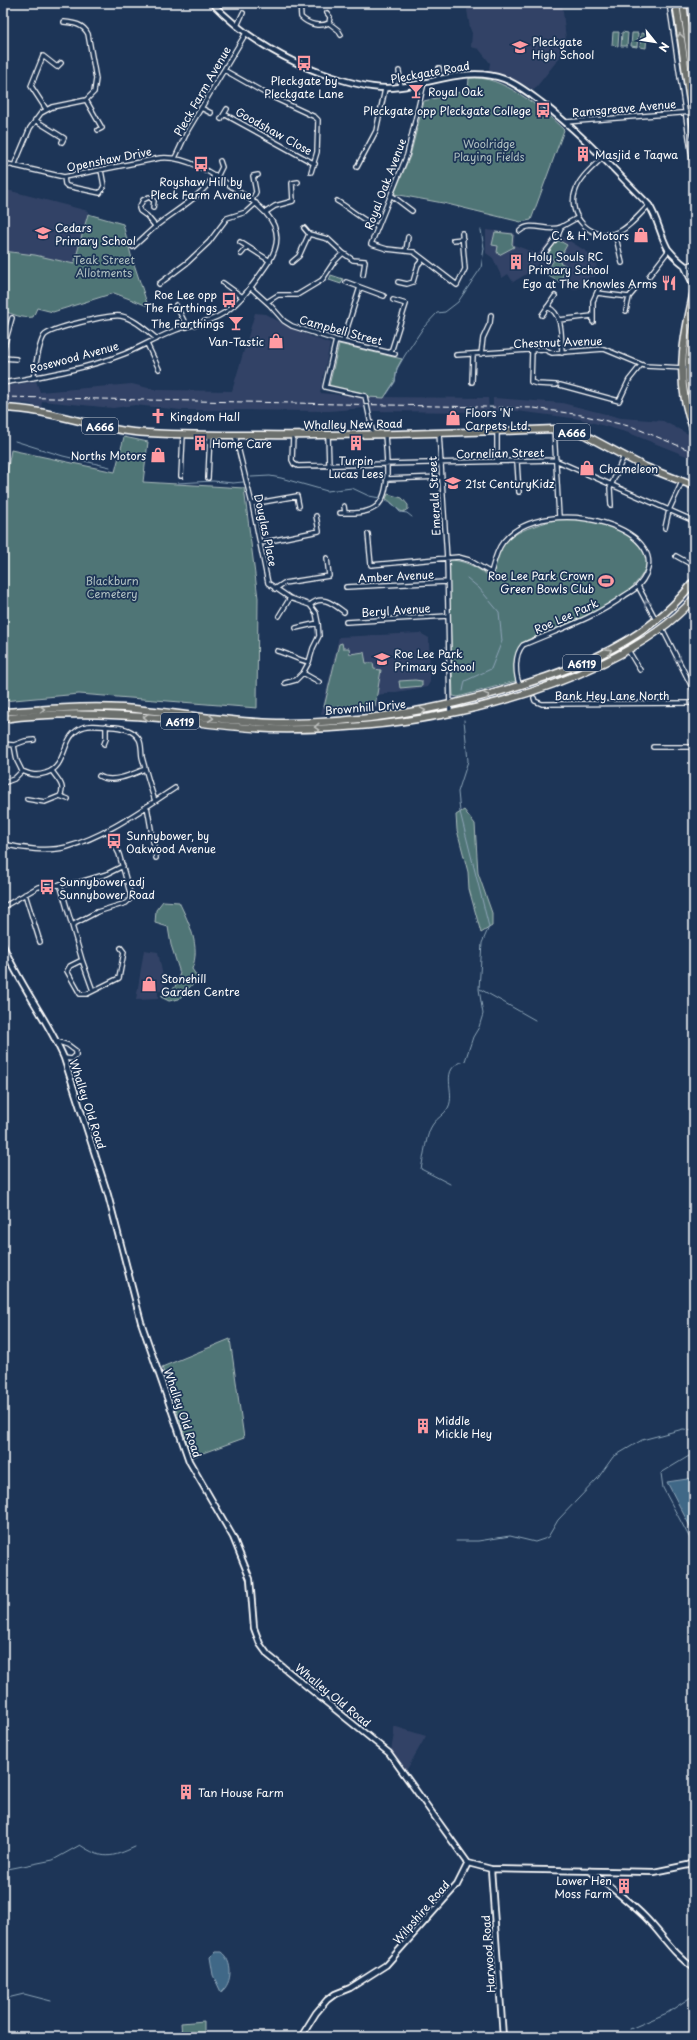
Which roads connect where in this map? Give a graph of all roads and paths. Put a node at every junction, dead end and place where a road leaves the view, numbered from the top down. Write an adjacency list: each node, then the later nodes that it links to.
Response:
1 (212, 3): 11 (street, Pleckgate Road)
2 (300, 3): 10 (street)
3 (669, 3): 6 (street)
4 (676, 3): 5 (highway)
5 (681, 7): 6 (street); 20 (highway); 27 (highway, one-way to 5)
6 (670, 11): 27 (street)
7 (243, 13): 11 (street)
8 (327, 13): 10 (street)
9 (64, 22): 23 (street)
10 (329, 23): 13 (street)
11 (237, 26): 12 (street, Pleckgate Road)
12 (246, 34): 16 (street, Pleck Farm Avenue); 22 (street, Pleckgate Road)
13 (341, 36)
14 (61, 63): 25 (street)
15 (439, 68): 18 (street)
16 (224, 70): 24 (street, Pleck Farm Avenue); 40 (street)
17 (399, 71): 21 (street)
18 (438, 79): 19 (street, Pleckgate Road); 32 (street, Pleckgate Road)
19 (424, 83): 21 (street, Pleckgate Road); 50 (street, Royal Oak Avenue)
20 (694, 84)
21 (401, 87): 22 (street, Pleckgate Road)
22 (385, 89): 42 (street)
23 (86, 100): 25 (street); 33 (street)
24 (201, 108): 28 (street); 36 (street, Pleck Farm Avenue)
25 (46, 109): 31 (street)
26 (227, 109): 29 (street)
27 (690, 112): 32 (street, Ramsgreave Avenue); 34 (highway); 44 (street)
28 (211, 113)
29 (224, 114): 30 (street); 40 (street, Goodshaw Close)
30 (221, 119)
31 (35, 120): 35 (street); 41 (street)
32 (566, 122): 37 (street, Pleckgate Road)
33 (98, 130)
34 (694, 130)
35 (62, 142)
36 (174, 158): 43 (street, Openshaw Drive); 47 (street, Openshaw Drive)
37 (602, 158): 54 (street, Pleckgate Road); 58 (street)
38 (220, 161): 47 (street)
39 (3, 163): 41 (street, Openshaw Drive)
40 (315, 164): 45 (street)
41 (14, 166): 48 (street, Openshaw Drive)
42 (357, 167)
43 (101, 170): 48 (street, Openshaw Drive); 48 (street)
44 (694, 170)
45 (311, 172)
46 (258, 175): 51 (street)
47 (216, 176): 51 (street, Openshaw Drive); 59 (street)
48 (64, 177)
49 (298, 182): 56 (street)
50 (391, 195): 57 (street); 60 (street, Royal Oak Avenue)
51 (252, 200): 53 (street, Openshaw Drive)
52 (337, 201): 60 (street)
53 (256, 203): 56 (street, Openshaw Drive); 90 (street)
54 (649, 205): 65 (street); 74 (street, Pleckgate Road)
55 (153, 208): 59 (street)
56 (266, 212): 79 (street, Openshaw Drive)
57 (412, 212)
58 (577, 218): 61 (street); 65 (street)
59 (156, 227): 71 (street)
60 (378, 227): 73 (street, Royal Oak Avenue)
61 (560, 227): 63 (street); 77 (street)
62 (304, 228): 66 (street)
63 (520, 231)
64 (462, 233): 68 (street)
65 (615, 233): 81 (street)
66 (309, 234): 75 (street); 80 (street)
67 (408, 238): 73 (street)
68 (463, 239): 69 (street); 78 (street)
69 (452, 240)
70 (240, 242): 72 (street)
71 (133, 247)
72 (247, 247): 76 (street); 79 (street)
73 (406, 250): 78 (street)
74 (669, 250): 83 (street, Pleckgate Road); 86 (street)
75 (343, 253): 85 (street); 103 (street)
76 (242, 254)
77 (544, 254)
78 (423, 259): 88 (street)
79 (270, 261): 92 (street, Rosewood Avenue)
80 (292, 262)
81 (622, 263)
82 (694, 264): 83 (street)
83 (685, 266): 84 (street, Pleckgate Road); 91 (street, Pleckgate Road)
84 (694, 272)
85 (363, 275)
86 (649, 276)
87 (346, 282): 93 (street)
88 (398, 282)
89 (223, 283): 98 (street)
90 (159, 284)
91 (694, 286)
92 (250, 287): 98 (street, Rosewood Avenue); 103 (street, Campbell Street)
93 (360, 287): 99 (street); 121 (street)
94 (599, 288): 97 (street)
95 (634, 291): 101 (street)
96 (694, 291): 132 (highway)
97 (597, 294): 101 (street); 110 (street)
98 (241, 296): 117 (street, Rosewood Avenue)
99 (384, 296)
100 (555, 296): 105 (street)
101 (629, 297): 106 (street)
102 (393, 300): 109 (street)
103 (267, 302): 120 (street, Campbell Street)
104 (176, 305): 117 (street)
105 (547, 307): 108 (street); 113 (street)
106 (626, 311)
107 (490, 314): 126 (street)
108 (542, 315)
109 (403, 316): 112 (street); 121 (street, Campbell Street)
110 (592, 316): 113 (street); 114 (street)
111 (12, 318): 118 (street)
112 (409, 318)
113 (559, 320): 125 (street)
114 (593, 322)
115 (694, 326): 134 (highway)
116 (3, 327): 118 (street)
117 (187, 327): 119 (street, Rosewood Avenue)
118 (9, 328): 123 (street)
119 (157, 339): 122 (street, Rosewood Avenue); 135 (street)
120 (336, 340): 121 (street, Campbell Street); 146 (street)
121 (343, 341)
122 (147, 344): 133 (street); 135 (street, Rosewood Avenue)
123 (3, 350)
124 (532, 350): 125 (street, Chestnut Avenue); 126 (street, Chestnut Avenue); 131 (street)
125 (562, 353): 131 (street, Chestnut Avenue)
126 (481, 354): 128 (street, Chestnut Avenue)
127 (456, 355): 128 (street, Chestnut Avenue)
128 (473, 355): 136 (street)
129 (3, 358): 130 (street)
130 (16, 360)
131 (640, 365): 132 (street, Chestnut Avenue)
132 (681, 368): 134 (street, Chestnut Avenue); 143 (highway)
133 (159, 369)
134 (689, 369): 138 (highway)
135 (33, 378): 137 (street, Rosewood Avenue)
136 (472, 382)
137 (3, 383)
138 (692, 383): 139 (highway)
139 (694, 402)
140 (3, 408): 145 (highway, Whalley New Road / A666)
141 (554, 429): 142 (highway, Whalley New Road / A666); 152 (highway, Whalley New Road / A666); 153 (street)
142 (497, 431): 144 (highway, Whalley New Road / A666); 154 (street)
143 (694, 431)
144 (439, 433): 147 (highway, Whalley New Road / A666); 156 (street, Emerald Street)
145 (183, 434): 148 (highway, Whalley New Road / A666); 159 (street)
146 (373, 434): 147 (highway, Whalley New Road / A666); 151 (highway, Whalley New Road / A666)
147 (385, 434): 157 (street)
148 (210, 435): 149 (highway, Whalley New Road / A666); 161 (street)
149 (235, 435): 150 (highway, Whalley New Road / A666); 167 (street, Douglas Place)
150 (293, 435): 151 (highway, Whalley New Road / A666); 158 (street, Cornelian Street)
151 (328, 435): 158 (street)
152 (624, 456): 163 (highway, Whalley New Road / A666); 164 (street)
153 (555, 460): 155 (street, Cornelian Street); 164 (street, Cornelian Street); 175 (street)
154 (497, 462): 155 (street, Cornelian Street); 156 (street, Cornelian Street)
155 (517, 462): 166 (street)
156 (441, 464): 157 (street, Cornelian Street); 160 (street, Emerald Street)
157 (386, 465): 158 (street, Cornelian Street); 162 (street)
158 (329, 466)
159 (181, 476)
160 (442, 477): 162 (street); 182 (street, Emerald Street)
161 (208, 478)
162 (386, 479): 173 (street)
163 (682, 482): 165 (highway, Whalley New Road / A666); 171 (street)
164 (611, 485): 168 (street); 171 (street, Cornelian Street)
165 (694, 486)
166 (519, 492)
167 (252, 504): 169 (street); 179 (street, Douglas Place)
168 (611, 505)
169 (299, 506)
170 (344, 506): 173 (street)
171 (670, 510): 176 (street, Cornelian Street); 177 (street)
172 (340, 513): 173 (street)
173 (345, 513)
174 (316, 516): 179 (street)
175 (559, 517): 182 (street, Roe Lee Park); 186 (street, Roe Lee Park)
176 (694, 521)
177 (665, 528)
178 (368, 534): 182 (street)
179 (260, 543): 188 (street, Douglas Place)
180 (676, 556): 183 (street)
181 (327, 558): 188 (street)
182 (446, 558): 185 (street, Emerald Street)
183 (694, 566)
184 (694, 581): 195 (highway, Brownhill Drive / A6119)
185 (446, 582): 187 (street, Amber Avenue); 194 (street, Emerald Street)
186 (638, 586): 195 (street, one-way to 186); 207 (street, Roe Lee Park)
187 (346, 587)
188 (275, 589): 189 (street)
189 (290, 598): 191 (street); 193 (street)
190 (693, 601): 199 (highway, Brownhill Drive / A6119)
191 (310, 605): 192 (street); 197 (street)
192 (344, 612)
193 (279, 616)
194 (448, 616): 196 (street, Beryl Avenue); 211 (street, Emerald Street)
195 (656, 620): 207 (highway, Brownhill Drive / A6119, one-way to 195)
196 (346, 622)
197 (318, 623): 198 (street); 202 (street)
198 (296, 628)
199 (662, 628): 200 (highway, Brownhill Drive / A6119); 208 (street, one-way to 208)
200 (628, 650): 203 (street); 213 (highway, Brownhill Drive / A6119)
201 (277, 651): 202 (street)
202 (309, 662): 204 (street)
203 (640, 670)
204 (303, 673): 205 (street); 206 (street)
205 (319, 682)
206 (285, 683)
207 (520, 686): 211 (highway, Brownhill Drive / A6119, one-way to 207)
208 (694, 691)
209 (534, 698): 210 (street, Bank Hey Lane North)
210 (694, 703)
211 (450, 706): 212 (highway, Brownhill Drive / A6119, one-way to 211); 213 (street, Emerald Street)
212 (3, 712)
213 (450, 714): 214 (highway, Brownhill Drive / A6119, one-way to 214)
214 (3, 718)
215 (106, 726): 218 (street); 222 (street); 224 (street)
216 (34, 740): 219 (street)
217 (3, 744): 219 (street)
218 (104, 744)
219 (14, 745): 223 (street)
220 (653, 747): 221 (street)
221 (694, 747)
222 (145, 769): 225 (street); 231 (street)
223 (22, 771): 224 (street); 226 (street)
224 (52, 771): 228 (street)
225 (99, 776)
226 (3, 783)
227 (174, 788): 231 (street)
228 (60, 796): 229 (street); 230 (street)
229 (27, 799)
230 (68, 799)
231 (155, 801): 232 (street)
232 (147, 806): 233 (street); 235 (street)
233 (107, 830): 234 (street); 236 (street)
234 (3, 844)
235 (156, 858)
236 (123, 866): 237 (street); 240 (street)
237 (60, 884): 238 (street); 240 (street)
238 (25, 894): 239 (street); 241 (street)
239 (3, 907)
240 (72, 925): 244 (street)
241 (40, 942)
242 (3, 945): 246 (street, Whalley Old Road)
243 (121, 948): 245 (street)
244 (82, 960): 245 (street); 245 (street)
245 (93, 991)
246 (56, 1041): 247 (street, Whalley Old Road); 247 (street)
247 (64, 1058): 249 (street, Whalley Old Road)
248 (694, 1862): 251 (street)
249 (468, 1863): 250 (street); 253 (street, Wilpshire Road)
250 (492, 1869): 251 (street); 254 (street, Harwood Road)
251 (590, 1871): 252 (street)
252 (694, 1968)
253 (300, 2037)
254 (503, 2037)

